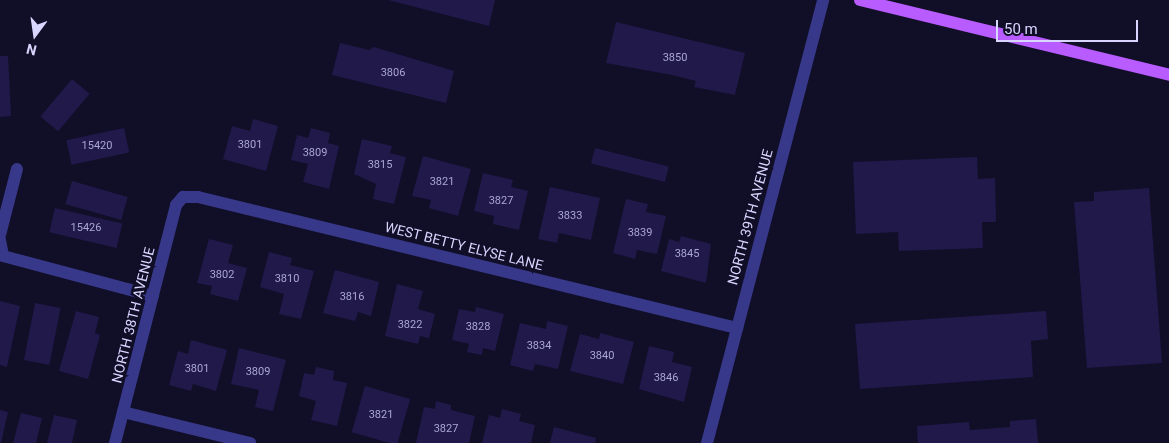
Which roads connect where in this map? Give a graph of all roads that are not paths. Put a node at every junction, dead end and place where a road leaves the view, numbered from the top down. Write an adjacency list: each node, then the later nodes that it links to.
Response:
1 (823, 0): 9 (street, NORTH 39TH AVENUE)
2 (860, 0): 3 (main road)
3 (1169, 74)
4 (17, 169): 6 (street)
5 (183, 197): 8 (street, NORTH 38TH AVENUE); 9 (street, WEST BETTY ELYSE LANE)
6 (0, 235)
7 (0, 240): 8 (street)
8 (153, 296): 10 (street, NORTH 38TH AVENUE)
9 (737, 328): 13 (street, NORTH 39TH AVENUE)
10 (123, 412): 11 (street, NORTH 38TH AVENUE); 12 (street)
11 (115, 443)
12 (250, 443)
13 (707, 443)

